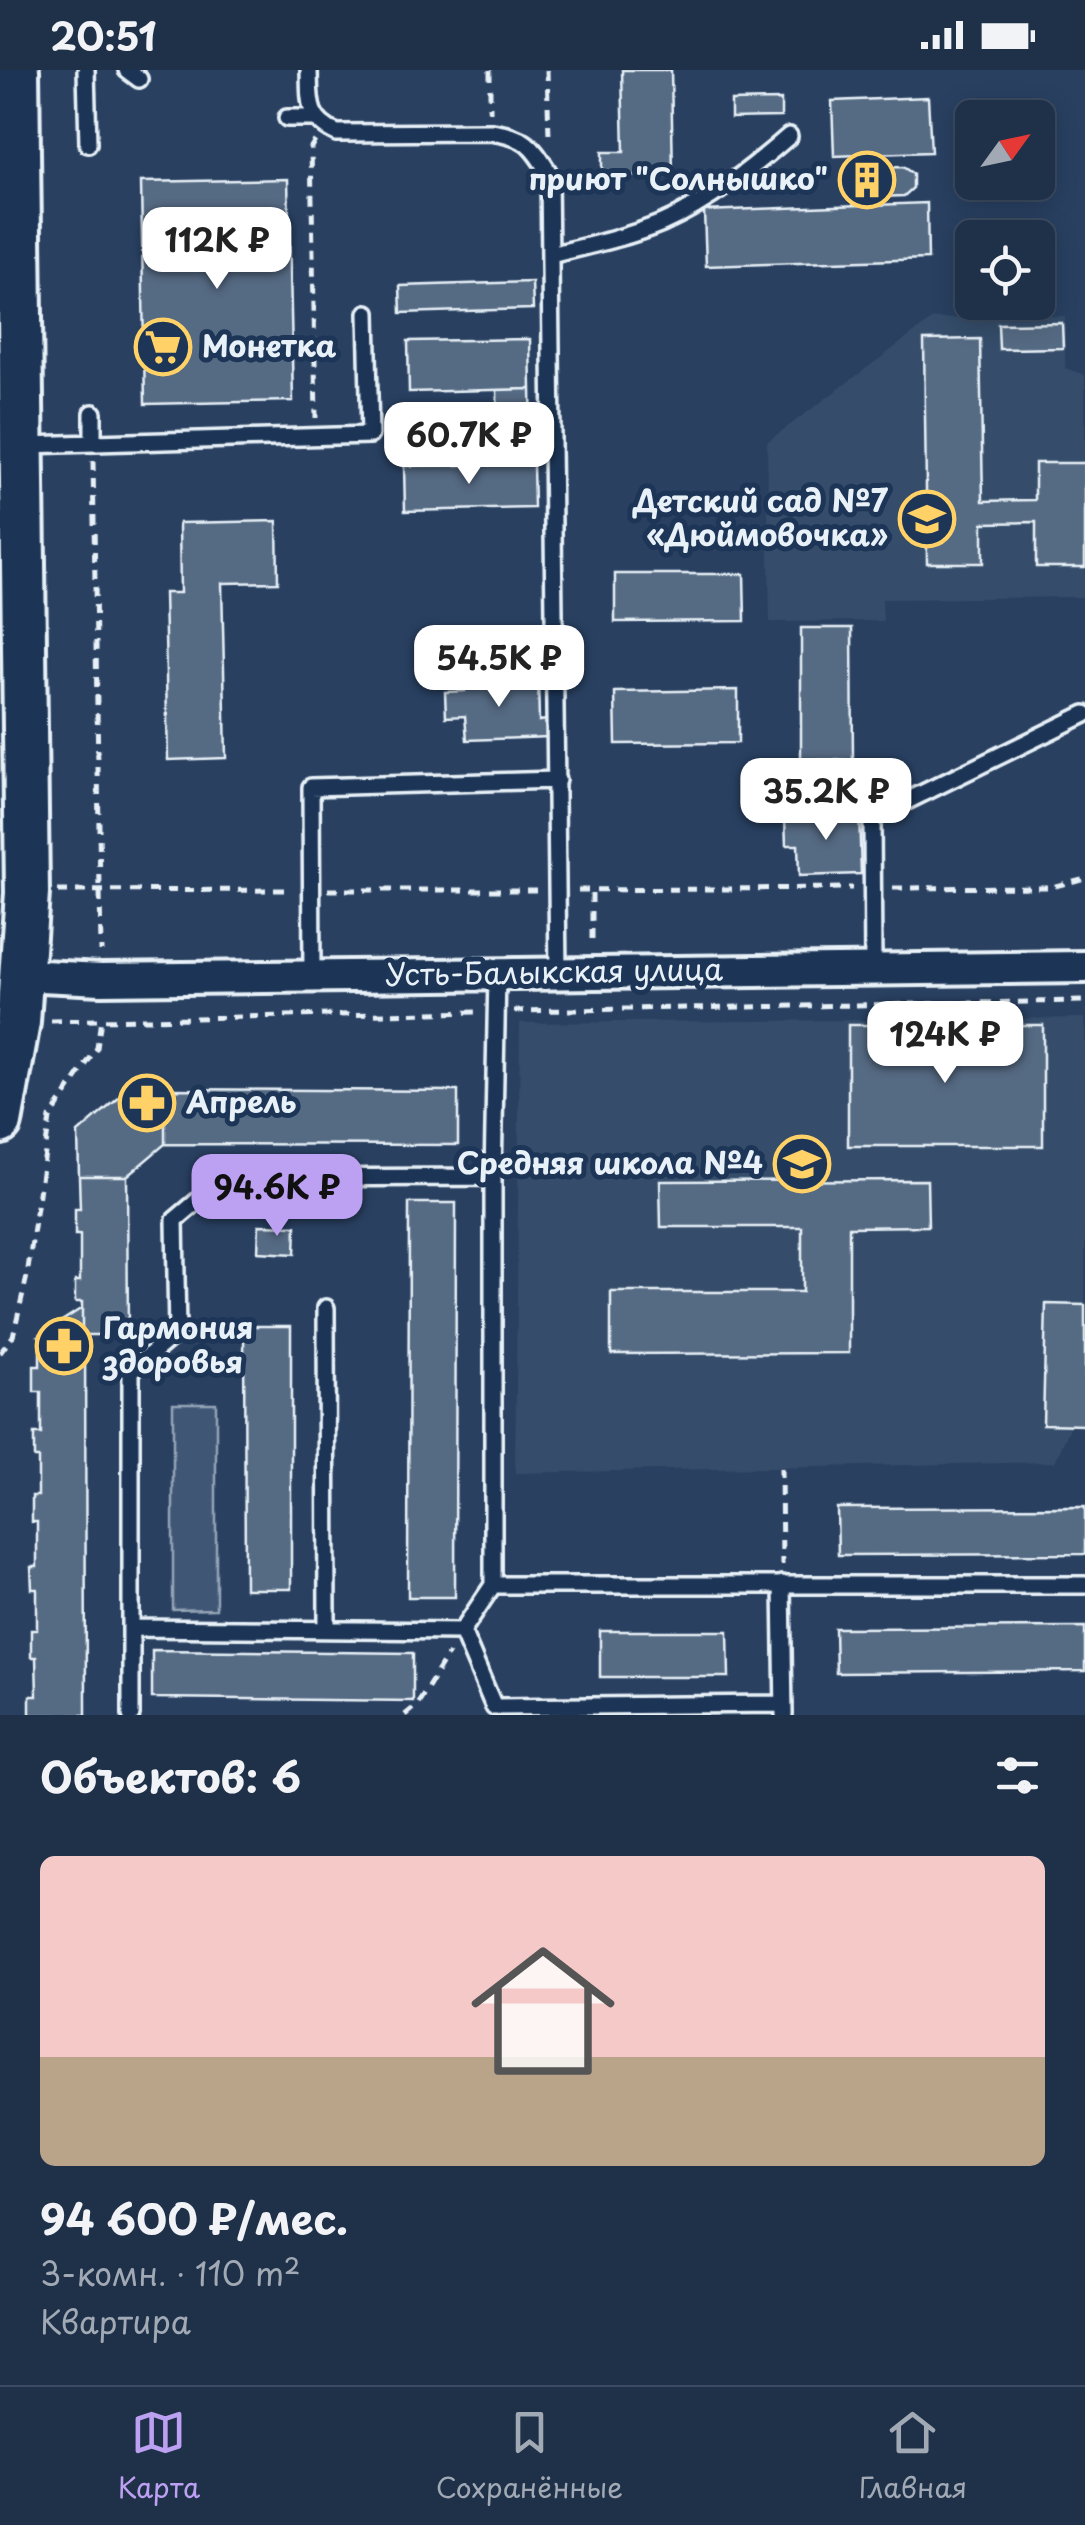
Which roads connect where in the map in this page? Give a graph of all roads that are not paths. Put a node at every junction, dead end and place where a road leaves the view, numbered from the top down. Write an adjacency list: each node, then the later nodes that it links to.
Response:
1 (17, 70): 12 (main road)
2 (86, 70): 7 (lane)
3 (310, 70): 5 (lane)
4 (287, 118): 5 (lane)
5 (320, 122): 8 (lane)
6 (789, 136): 8 (lane)
7 (88, 144)
8 (550, 255): 14 (lane)
9 (367, 313): 11 (lane)
10 (93, 413): 11 (lane)
11 (93, 443): 12 (lane)
12 (22, 445): 19 (main road)
13 (1085, 714): 16 (lane)
14 (557, 780): 17 (lane); 20 (lane)
15 (1085, 967): 16 (street, Усть-Балыкская улица)
16 (874, 970): 17 (street, Усть-Балыкская улица)
17 (558, 973): 18 (street, Усть-Балыкская улица)
18 (497, 974): 20 (street, Усть-Балыкская улица); 22 (lane)
19 (22, 975): 20 (street, Усть-Балыкская улица); 21 (main road)
20 (312, 976)
21 (0, 1122)
22 (494, 1178): 25 (lane); 27 (lane)
23 (326, 1308): 28 (lane)
24 (782, 1584): 25 (lane); 26 (lane); 30 (lane)
25 (493, 1585): 29 (lane)
26 (1085, 1585)
27 (132, 1628): 28 (lane); 31 (lane)
28 (327, 1630): 29 (lane)
29 (462, 1630): 30 (lane)
30 (784, 1710)
31 (131, 1715)

